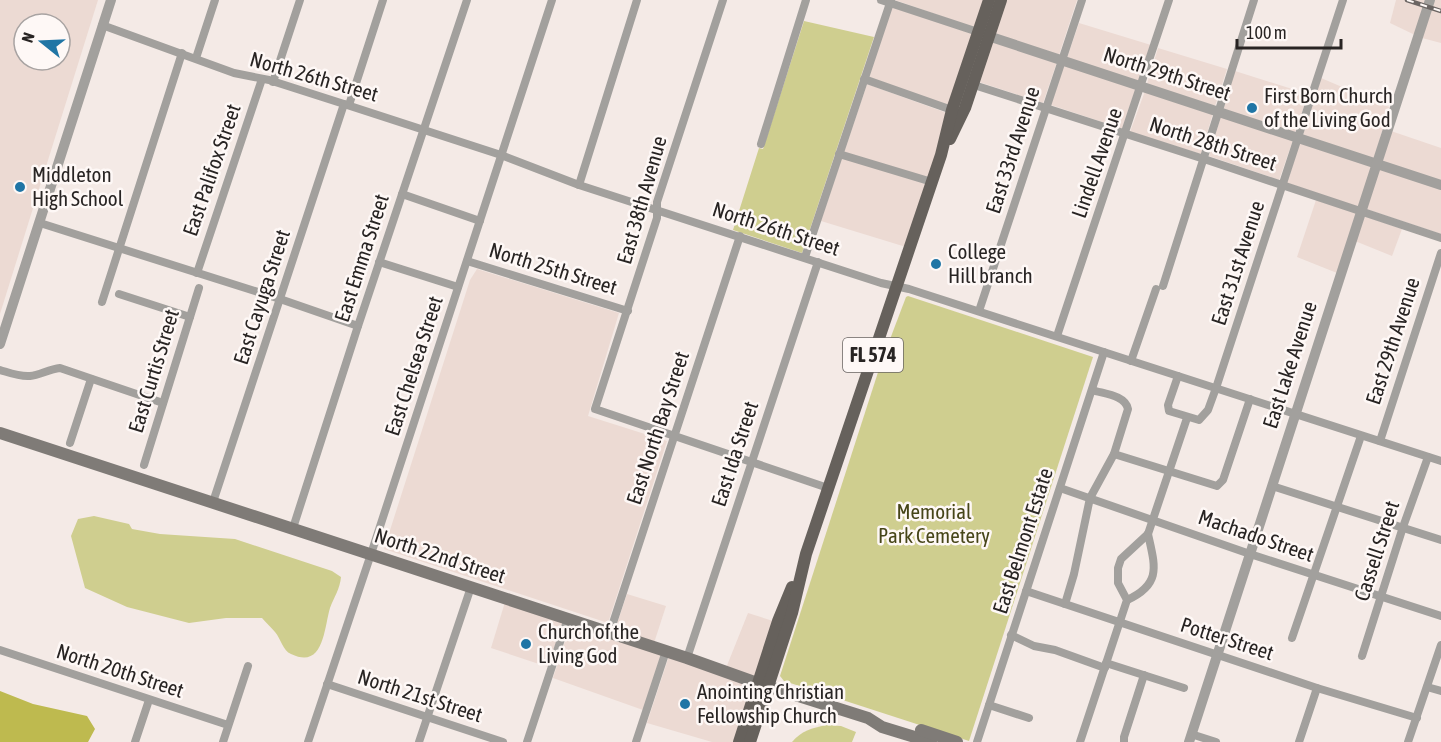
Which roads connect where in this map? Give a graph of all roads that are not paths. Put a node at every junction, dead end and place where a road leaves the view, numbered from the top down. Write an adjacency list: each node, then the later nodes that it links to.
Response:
1 (111, 0): 18 (street)
2 (215, 0): 21 (street)
3 (300, 0): 25 (street)
4 (383, 0): 28 (street, East Cayuga Street)
5 (467, 0): 32 (street, East Emma Street)
6 (552, 0): 37 (street, East Chelsea Street)
7 (637, 0): 43 (street)
8 (723, 0): 46 (street, East 38th Avenue)
9 (806, 0): 35 (street)
10 (989, 0): 19 (main road, FL 574)
11 (1001, 0): 19 (main road, FL 574)
12 (1082, 0): 22 (street, East 33rd Avenue)
13 (1169, 0): 27 (street, Lindell Avenue)
14 (1254, 0): 31 (street)
15 (1343, 0): 34 (street, East 31st Avenue)
16 (1430, 0): 40 (street, East Lake Avenue)
17 (887, 1): 19 (street, North 29th Street); 24 (street)
18 (102, 26): 20 (street, North 26th Street); 49 (street)
19 (984, 34): 22 (street, North 29th Street); 26 (main road, FL 574); 30 (main road, FL 574)
20 (182, 53): 21 (street, North 26th Street); 52 (street)
21 (196, 58): 23 (street, North 26th Street)
22 (1062, 60): 27 (street, North 29th Street); 29 (street, East 33rd Avenue)
23 (262, 79): 25 (street, North 26th Street); 58 (street, East Palifox Street)
24 (864, 79): 30 (street); 36 (street)
25 (273, 82): 28 (street, North 26th Street)
26 (974, 85): 29 (street, North 28th Street); 38 (main road, FL 574)
27 (1142, 86): 31 (street, North 29th Street); 33 (street, Lindell Avenue)
28 (347, 104): 32 (street, North 26th Street); 63 (street, East Cayuga Street)
29 (1046, 108): 33 (street, North 28th Street); 66 (street, East 33rd Avenue)
30 (952, 111): 38 (main road, FL 574)
31 (1218, 111): 34 (street, North 29th Street); 39 (street)
32 (423, 130): 37 (street, North 26th Street); 45 (street, East Emma Street)
33 (1125, 134): 39 (street, North 28th Street); 69 (street, Lindell Avenue)
34 (1298, 138): 40 (street, North 29th Street); 44 (street, East 31st Avenue)
35 (761, 144)
36 (839, 154): 41 (street); 54 (street)
37 (501, 155): 43 (street, North 26th Street); 48 (street, East Chelsea Street)
38 (941, 156): 41 (main road, FL 574)
39 (1204, 159): 44 (street, North 28th Street); 72 (street)
40 (1377, 163): 42 (street, North 29th Street); 47 (street, East Lake Avenue)
41 (932, 182): 59 (main road, FL 574)
42 (1441, 184)
43 (579, 185): 46 (street, North 26th Street)
44 (1282, 185): 47 (street, North 28th Street); 76 (street, East 31st Avenue)
45 (402, 194): 48 (street); 56 (street, East Emma Street)
46 (657, 209): 50 (street, North 26th Street); 65 (street, East 38th Avenue)
47 (1361, 211): 51 (street, North 28th Street); 80 (street, East Lake Avenue)
48 (480, 221): 55 (street, East Chelsea Street)
49 (40, 223): 52 (street); 70 (street)
50 (740, 236): 54 (street, North 26th Street); 84 (street, East North Bay Street)
51 (1441, 238)
52 (118, 248): 58 (street); 64 (street)
53 (1441, 253): 85 (street, East 29th Avenue)
54 (805, 257): 57 (street, North 26th Street)
55 (467, 261): 60 (street, East Chelsea Street); 65 (street, North 25th Street)
56 (379, 262): 60 (street); 68 (street, East Emma Street)
57 (818, 262): 59 (street, North 26th Street); 90 (street, East Ida Street)
58 (197, 273): 63 (street)
59 (897, 286): 66 (street, North 26th Street); 94 (main road, FL 574)
60 (458, 287): 104 (street, East Chelsea Street)
61 (199, 288): 67 (street, East Curtis Street)
62 (119, 294): 67 (street)
63 (280, 299): 68 (street); 97 (street, East Cayuga Street)
64 (102, 302)
65 (628, 311): 84 (street, East 38th Avenue)
66 (979, 311): 69 (street, North 26th Street)
67 (190, 317): 79 (street, East Curtis Street)
68 (358, 326): 101 (street, East Emma Street)
69 (1057, 336): 71 (street, North 26th Street)
70 (0, 344)
71 (1104, 352): 72 (street, North 26th Street); 77 (street, East Belmont Estate)
72 (1131, 361): 74 (street, North 26th Street)
73 (0, 370): 75 (street)
74 (1178, 376): 76 (street, North 26th Street); 81 (street)
75 (92, 379): 79 (street); 86 (street)
76 (1216, 388): 78 (street, North 26th Street); 81 (street, East 31st Avenue)
77 (1092, 390): 87 (street); 95 (street, East Belmont Estate)
78 (1250, 399): 80 (street, North 26th Street); 92 (street)
79 (163, 403): 91 (street, East Curtis Street)
80 (1295, 413): 83 (street, North 26th Street); 93 (street, East Lake Avenue)
81 (1187, 418): 92 (street)
82 (0, 433): 97 (main road, North 22nd Street)
83 (1361, 435): 85 (street, North 26th Street); 98 (street)
84 (675, 436): 90 (street); 115 (street, East North Bay Street)
85 (1380, 441): 88 (street, North 26th Street)
86 (70, 443)
87 (1114, 454): 92 (street); 96 (street)
88 (1428, 457): 89 (street, North 26th Street); 100 (street, Cassell Street)
89 (1441, 461)
90 (752, 462): 94 (street); 123 (street, East Ida Street)
91 (144, 465)
92 (1168, 471): 99 (street)
93 (1272, 486): 98 (street); 105 (street, East Lake Avenue)
94 (828, 488): 128 (main road, FL 574)
95 (1060, 488): 96 (street, Machado Street); 108 (street, East Belmont Estate)
96 (1090, 498): 99 (street, Machado Street); 111 (street)
97 (213, 502): 101 (main road, North 22nd Street)
98 (1338, 506): 100 (street); 106 (street)
99 (1152, 519): 102 (street); 105 (street, Machado Street)
100 (1403, 527): 103 (street); 109 (street, Cassell Street)
101 (293, 528): 104 (main road, North 22nd Street)
102 (1148, 534): 110 (street); 110 (street)
103 (1441, 540)
104 (371, 554): 107 (main road, North 22nd Street); 127 (street, East Chelsea Street)
105 (1250, 554): 106 (street, Machado Street); 121 (street, East Lake Avenue)
106 (1313, 575): 109 (street, Machado Street); 117 (street)
107 (471, 587): 113 (main road, North 22nd Street); 135 (street)
108 (1026, 591): 111 (street, Potter Street); 116 (street, East Belmont Estate)
109 (1381, 596): 112 (street, Machado Street); 122 (street, Cassell Street)
110 (1127, 600): 114 (street)
111 (1065, 604): 114 (street, Potter Street)
112 (1441, 616)
113 (568, 618): 115 (main road, North 22nd Street); 146 (street)
114 (1120, 622): 121 (street, Potter Street); 124 (street)
115 (610, 632): 120 (main road, North 22nd Street)
116 (1011, 635): 124 (street); 134 (street, East Belmont Estate)
117 (1292, 638)
118 (1441, 645): 130 (street)
119 (0, 650): 133 (street, North 20th Street)
120 (666, 651): 123 (main road, North 22nd Street); 147 (street)
121 (1217, 655): 129 (street, Potter Street); 140 (street, East Lake Avenue)
122 (1362, 656)
123 (687, 658): 128 (main road, North 22nd Street)
124 (1105, 665): 126 (street); 153 (street)
125 (248, 666): 139 (street)
126 (1144, 675): 131 (street); 154 (street)
127 (327, 684): 135 (street, North 21st Street); 143 (street, East Chelsea Street)
128 (763, 685): 136 (main road, North 22nd Street); 148 (main road, FL 574); 149 (main road, FL 574)
129 (1317, 687): 138 (street, Potter Street); 156 (street)
130 (1427, 687): 132 (street); 138 (street)
131 (1184, 688)
132 (1441, 691)
133 (149, 700): 139 (street, North 20th Street); 141 (street)
134 (989, 705): 137 (street); 152 (street, East Belmont Estate)
135 (427, 717): 144 (street); 145 (street, North 21st Street)
136 (868, 718): 150 (main road, North 22nd Street); 151 (main road, North 22nd Street)
137 (1029, 718)
138 (1417, 718): 157 (street)
139 (228, 725): 142 (street)
140 (1190, 738): 155 (street)
141 (135, 742)
142 (223, 742)
143 (308, 742)
144 (419, 742)
145 (503, 742)
146 (527, 742)
147 (636, 742)
148 (739, 742)
149 (750, 742)
150 (931, 742)
151 (957, 742)
152 (977, 742)
153 (1080, 742)
154 (1124, 742)
155 (1216, 742)
156 (1299, 742)
157 (1408, 742)

